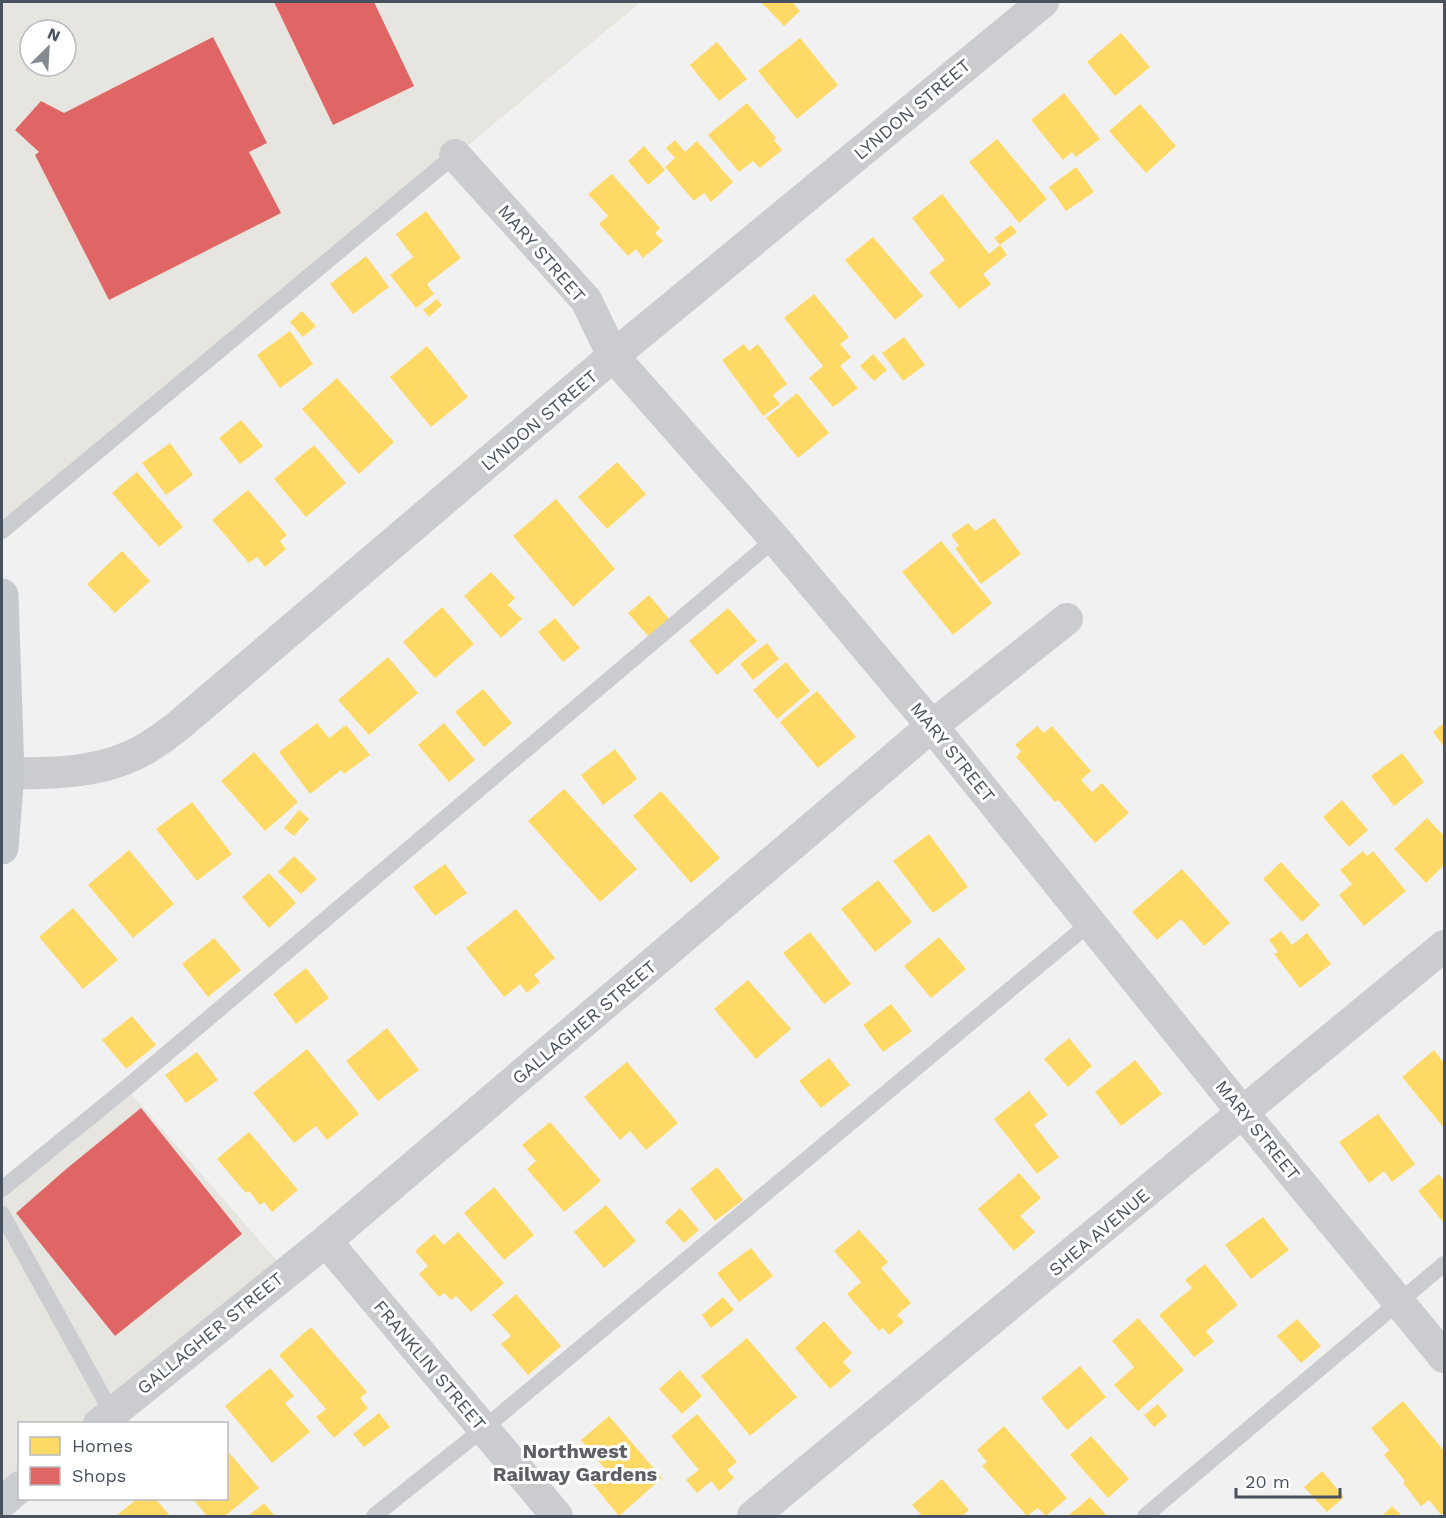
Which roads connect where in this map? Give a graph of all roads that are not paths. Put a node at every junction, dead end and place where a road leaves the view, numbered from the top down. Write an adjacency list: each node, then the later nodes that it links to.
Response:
1 (1042, 2): 3 (street, LYNDON STREET)
2 (455, 155): 3 (street, MARY STREET); 4 (lane)
3 (613, 356): 5 (street, MARY STREET); 9 (street, LYNDON STREET)
4 (2, 531)
5 (774, 539): 8 (street, MARY STREET); 14 (lane)
6 (2, 596): 9 (main road)
7 (1067, 619): 8 (street, GALLAGHER STREET)
8 (932, 726): 11 (street, MARY STREET); 16 (street, GALLAGHER STREET)
9 (8, 773): 10 (main road)
10 (2, 848)
11 (1090, 923): 13 (street, MARY STREET); 21 (lane)
12 (1444, 946): 13 (street, SHEA AVENUE)
13 (1243, 1113): 18 (street, MARY STREET); 26 (street, SHEA AVENUE)
14 (2, 1189)
15 (2, 1214): 20 (lane)
16 (326, 1241): 20 (street, GALLAGHER STREET); 21 (street, FRANKLIN STREET)
17 (1444, 1264): 18 (lane)
18 (1399, 1301): 19 (street, MARY STREET); 27 (lane)
19 (1444, 1357)
20 (105, 1418)
21 (483, 1429): 24 (lane); 25 (street, FRANKLIN STREET)
22 (18, 1489): 23 (street)
23 (2, 1502)
24 (374, 1516)
25 (556, 1516)
26 (753, 1516)
27 (1145, 1516)

